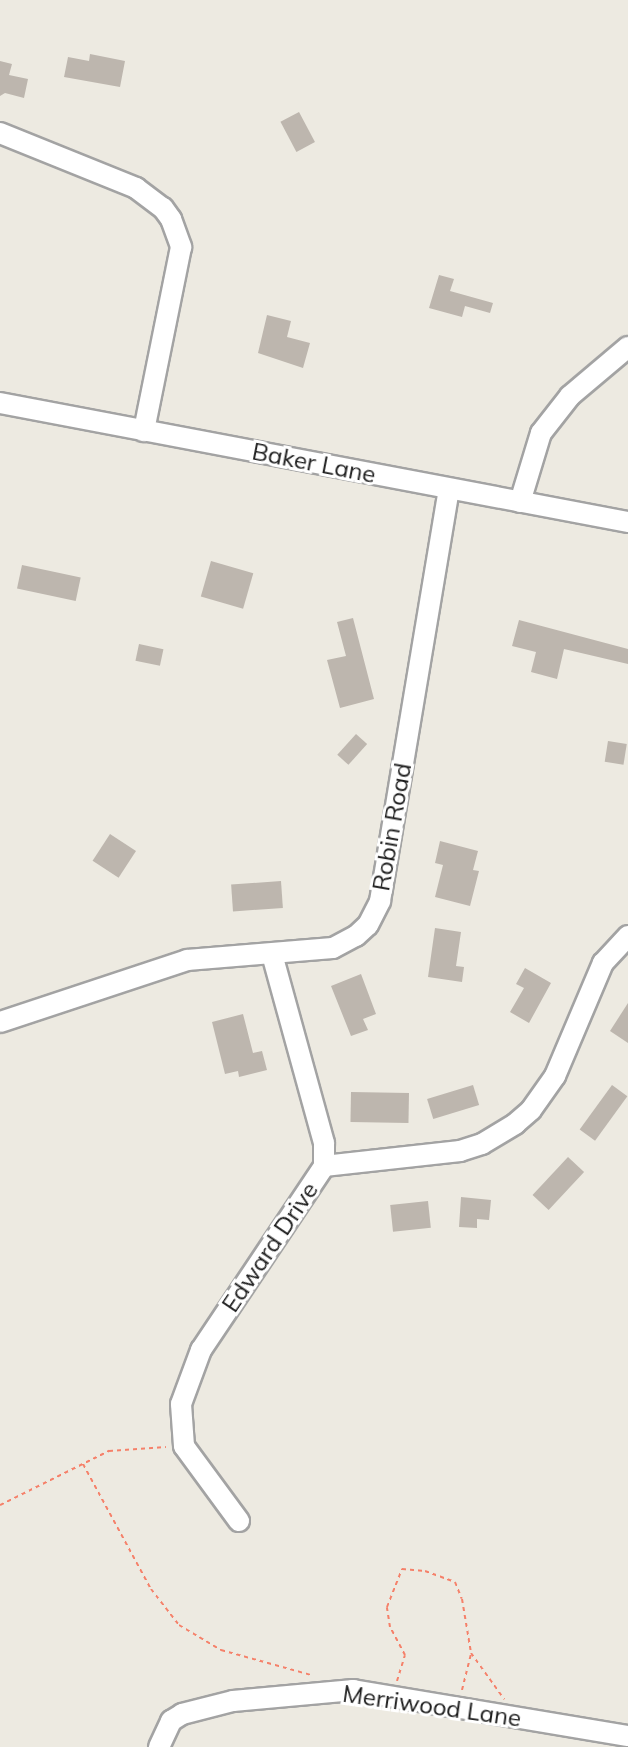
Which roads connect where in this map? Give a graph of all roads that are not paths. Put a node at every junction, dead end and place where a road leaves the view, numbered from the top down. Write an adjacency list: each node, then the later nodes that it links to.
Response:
1 (0, 133): 4 (street)
2 (628, 347): 6 (street)
3 (0, 403): 4 (street, Baker Lane)
4 (144, 431): 5 (street, Baker Lane)
5 (449, 489): 6 (street, Baker Lane); 9 (street, Robin Road)
6 (520, 502): 7 (street, Baker Lane)
7 (628, 522)
8 (628, 936): 11 (street)
9 (272, 954): 10 (street, Robin Road); 11 (street, Edward Drive)
10 (0, 1022)
11 (324, 1166): 12 (street, Edward Drive)
12 (239, 1521)
13 (628, 1736): 14 (street, Merriwood Lane)
14 (159, 1747)

